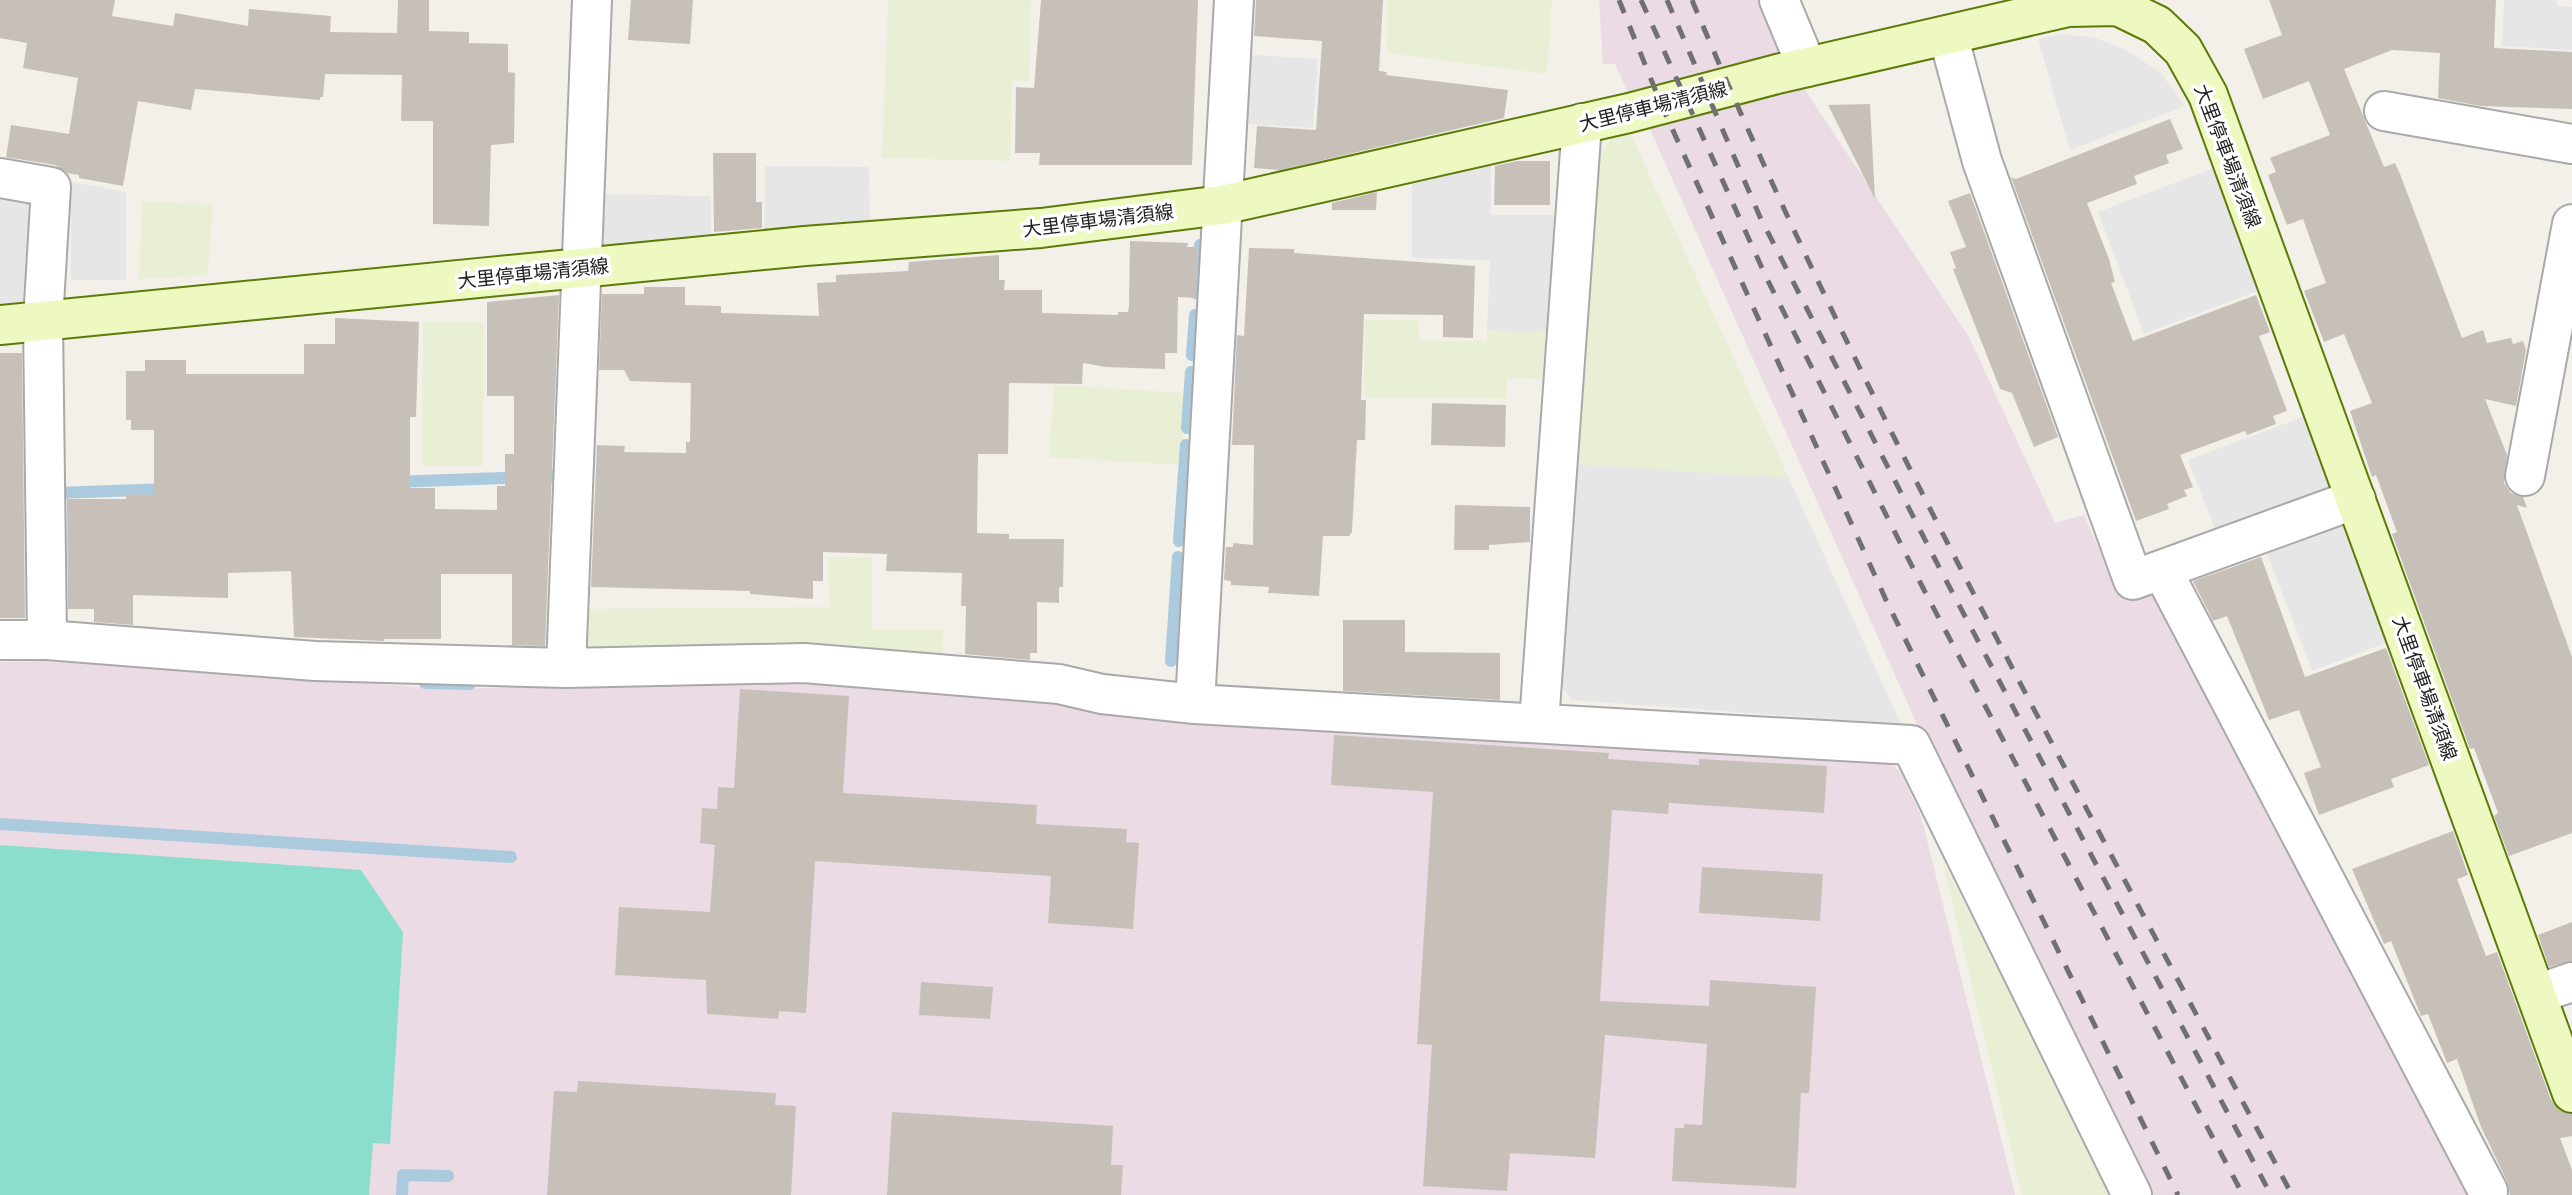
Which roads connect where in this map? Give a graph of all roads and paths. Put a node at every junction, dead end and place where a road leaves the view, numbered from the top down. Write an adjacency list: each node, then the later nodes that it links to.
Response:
1 (592, 0): 12 (street)
2 (1234, 0): 10 (street)
3 (1779, 0): 5 (street)
4 (1948, 35): 5 (main road, 大里停車場清須線); 16 (main road, 大里停車場清須線); 17 (street)
5 (1807, 67): 7 (main road, 大里停車場清須線)
6 (2384, 111): 8 (street)
7 (1582, 123): 10 (main road, 大里停車場清須線); 22 (street)
8 (2572, 144)
9 (0, 178): 13 (street)
10 (1222, 205): 12 (main road, 大里停車場清須線); 21 (street)
11 (2572, 224): 15 (street)
12 (582, 268): 13 (main road, 大里停車場清須線); 20 (street)
13 (43, 321): 14 (main road, 大里停車場清須線); 19 (street)
14 (0, 325)
15 (2525, 476)
16 (2356, 499): 17 (street); 23 (main road, 大里停車場清須線)
17 (2162, 570): 25 (street)
18 (0, 640): 19 (street)
19 (47, 640): 20 (street)
20 (566, 668): 21 (street)
21 (1195, 704): 22 (street)
22 (1539, 723): 26 (street)
23 (2555, 988): 24 (main road, 大里停車場清須線)
24 (2572, 1093)
25 (2488, 1191)
26 (2132, 1195)

